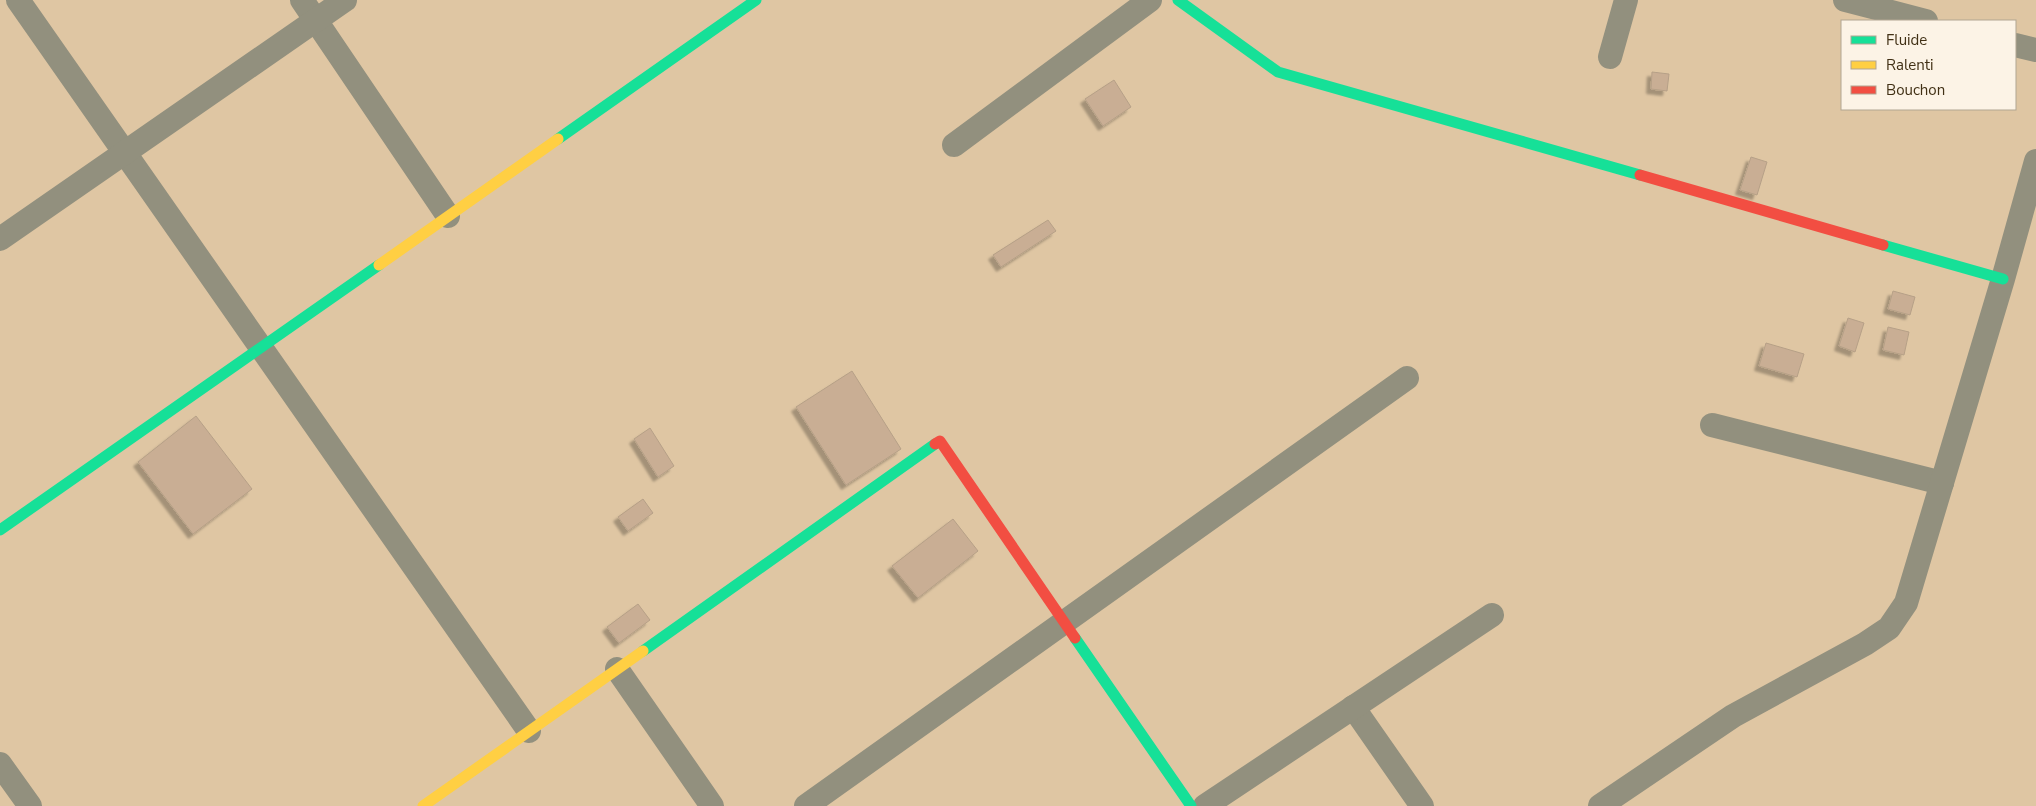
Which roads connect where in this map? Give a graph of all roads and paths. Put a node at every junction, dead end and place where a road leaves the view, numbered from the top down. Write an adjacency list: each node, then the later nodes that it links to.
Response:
1 (18, 0): 15 (street)
2 (302, 0): 9 (street)
3 (345, 0): 9 (street)
4 (756, 0): 17 (street)
5 (1150, 0): 14 (street)
6 (1178, 0): 19 (street)
7 (1626, 0): 13 (street)
8 (1845, 0): 10 (street)
9 (316, 20): 15 (street); 17 (street)
10 (1922, 20)
11 (2016, 45): 12 (street)
12 (2036, 50)
13 (1610, 57)
14 (954, 145)
15 (124, 153): 18 (street); 20 (street)
16 (2036, 161): 19 (street)
17 (448, 216): 20 (street)
18 (0, 239)
19 (2003, 279): 23 (street)
20 (260, 348): 24 (street); 29 (street)
21 (1407, 378): 26 (street)
22 (1712, 425): 23 (street)
23 (1942, 483): 38 (street)
24 (0, 530)
25 (1492, 615): 28 (street)
26 (1065, 622): 27 (street); 34 (street); 35 (street)
27 (617, 669): 29 (street); 33 (street)
28 (1353, 707): 36 (street); 37 (street)
29 (529, 731): 32 (street)
30 (0, 764): 31 (street)
31 (30, 806)
32 (423, 806)
33 (712, 806)
34 (806, 806)
35 (1191, 806)
36 (1205, 806)
37 (1422, 806)
38 (1600, 806)

